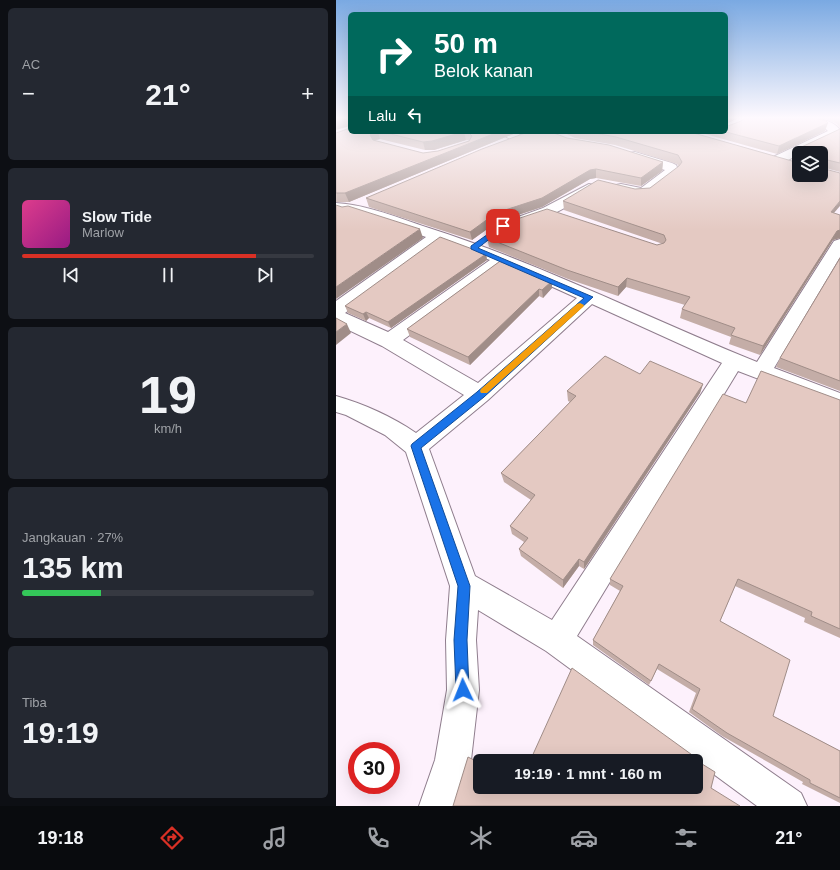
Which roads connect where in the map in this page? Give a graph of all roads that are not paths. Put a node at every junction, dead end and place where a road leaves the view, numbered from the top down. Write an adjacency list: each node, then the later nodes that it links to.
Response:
1 (633, 156): 7 (street)
2 (764, 156): 4 (street)
3 (787, 156): 4 (street)
4 (778, 160): 5 (street)
5 (792, 164)
6 (352, 206): 8 (street); 11 (street)
7 (548, 211): 9 (street); 10 (street)
8 (336, 215)
9 (569, 218)
10 (510, 224)
11 (438, 236): 13 (street); 15 (street)
12 (839, 248): 19 (street)
13 (502, 259): 14 (street); 17 (street)
14 (589, 297): 18 (street); 20 (street)
15 (336, 310)
16 (336, 316): 17 (street)
17 (389, 341): 20 (street)
18 (734, 360): 19 (street); 25 (street)
19 (762, 371): 21 (street)
20 (480, 394): 23 (street)
21 (840, 402)
22 (336, 404): 23 (street)
23 (416, 446): 24 (street)
24 (464, 586): 25 (street); 26 (street)
25 (557, 640): 27 (street)
26 (438, 806)
27 (788, 806)

